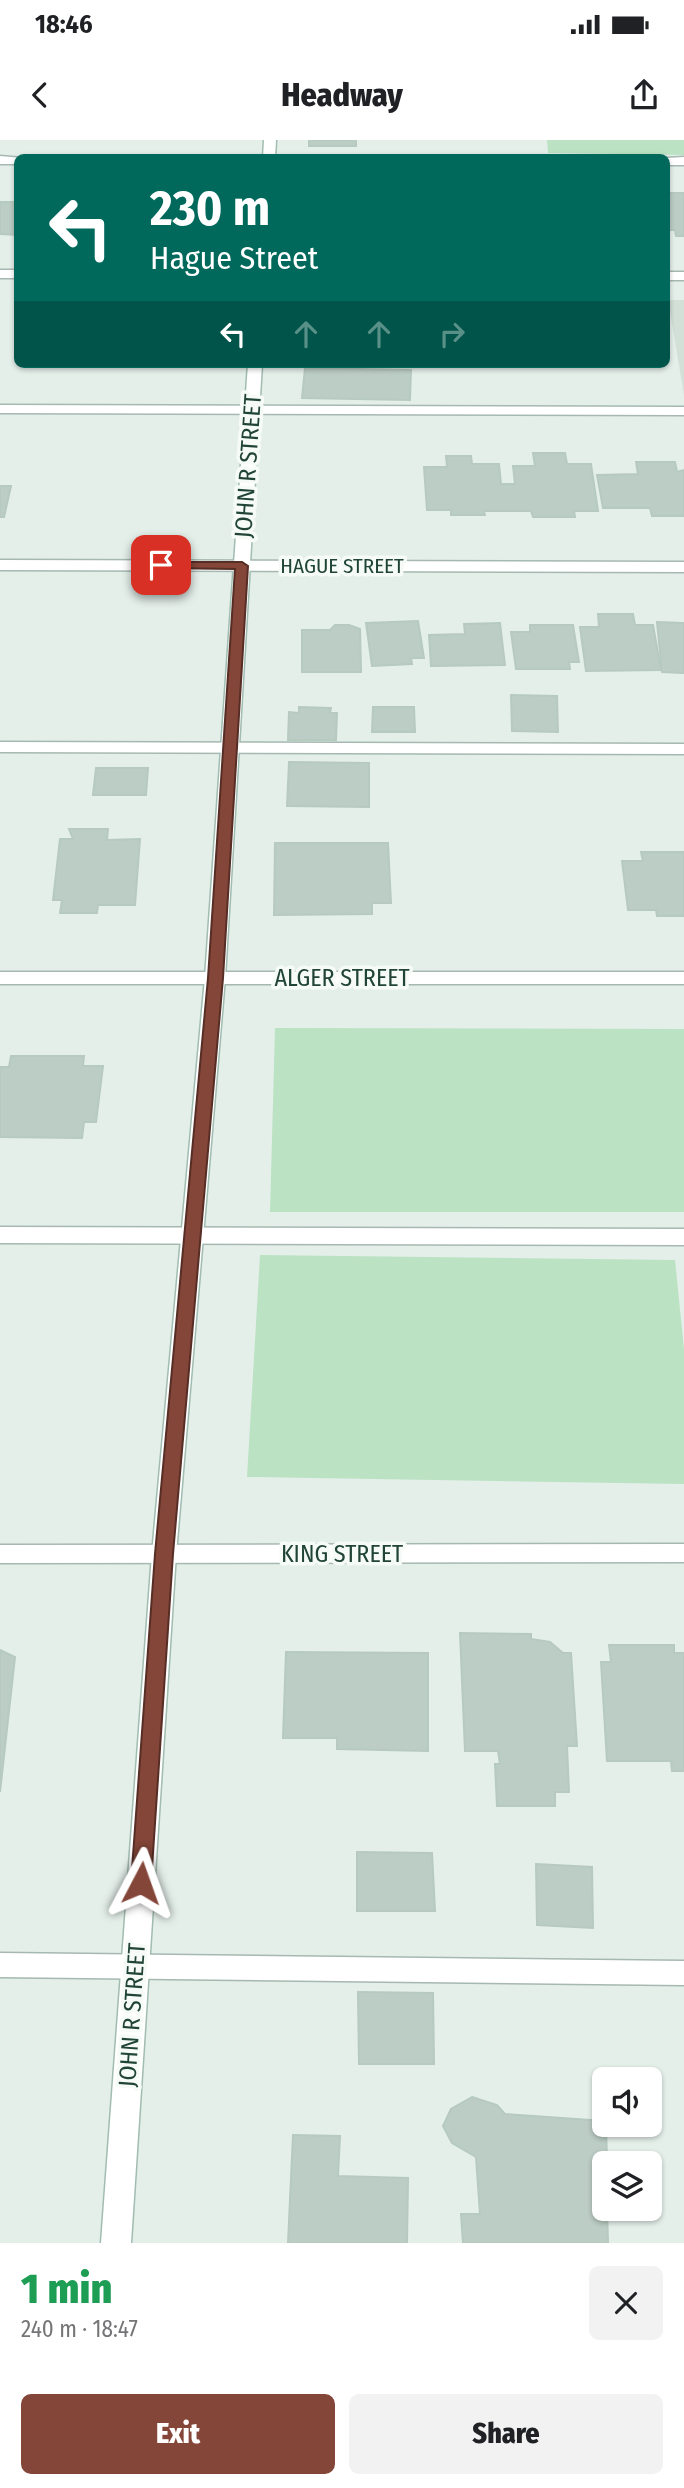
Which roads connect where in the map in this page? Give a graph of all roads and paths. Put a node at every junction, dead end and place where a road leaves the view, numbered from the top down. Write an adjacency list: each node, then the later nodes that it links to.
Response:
1 (256, 368): 3 (street, JOHN R STREET)
2 (0, 410): 3 (street)
3 (252, 410): 4 (street); 6 (street, JOHN R STREET)
4 (684, 411)
5 (0, 565): 6 (street, HAGUE STREET)
6 (242, 566): 7 (street, HAGUE STREET); 9 (street, JOHN R STREET)
7 (684, 567)
8 (0, 747): 9 (street)
9 (230, 748): 10 (street); 12 (street, JOHN R STREET)
10 (684, 749)
11 (0, 978): 12 (street, ALGER STREET)
12 (215, 978): 13 (street, ALGER STREET); 15 (street, JOHN R STREET)
13 (684, 978)
14 (0, 1235): 15 (street)
15 (192, 1235): 16 (street); 19 (street, JOHN R STREET)
16 (684, 1237)
17 (684, 1553): 19 (street, KING STREET)
18 (0, 1554): 19 (street, KING STREET)
19 (164, 1554): 21 (street, JOHN R STREET)
20 (0, 1965): 21 (street)
21 (135, 1966): 22 (street); 23 (street, JOHN R STREET)
22 (684, 1973)
23 (116, 2243)

